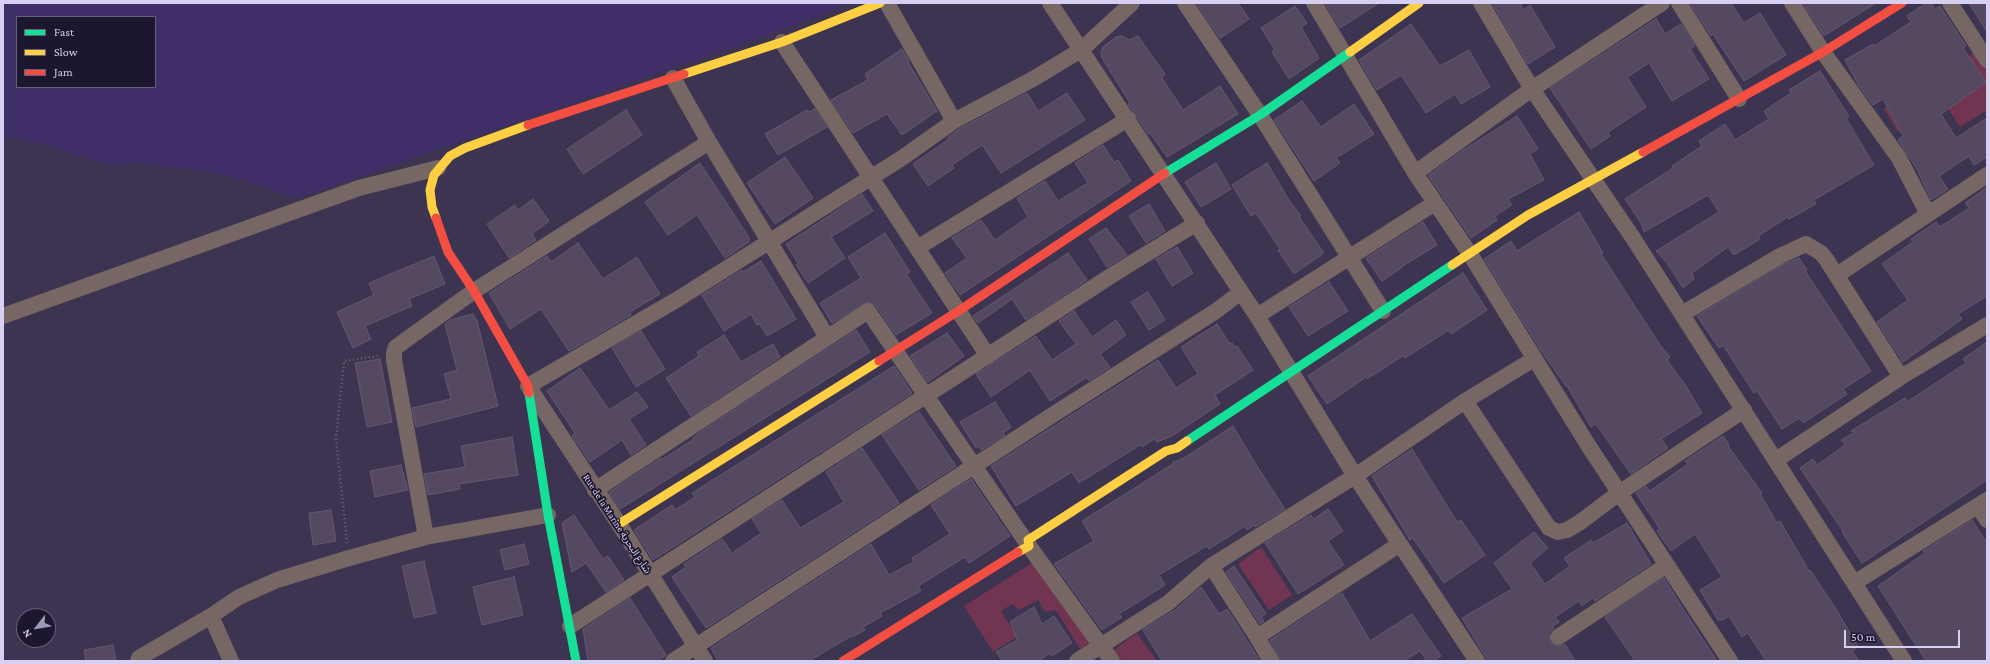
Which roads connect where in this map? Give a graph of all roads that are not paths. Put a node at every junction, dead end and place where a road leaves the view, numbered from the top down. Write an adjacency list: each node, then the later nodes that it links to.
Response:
1 (880, 3): 14 (street)
2 (887, 3): 24 (street)
3 (1050, 3): 15 (street)
4 (1132, 3): 15 (street)
5 (1185, 3): 22 (street)
6 (1314, 3): 17 (street)
7 (1419, 3): 17 (street)
8 (1481, 3): 20 (street)
9 (1662, 3): 20 (street)
10 (1679, 3): 21 (street)
11 (1792, 3): 16 (street)
12 (1902, 3): 16 (street)
13 (1950, 3): 18 (street)
14 (782, 42): 19 (street); 30 (street)
15 (1081, 50): 23 (street); 24 (street)
16 (1823, 52): 21 (street); 33 (street)
17 (1344, 55): 22 (street); 27 (street)
18 (1987, 60)
19 (673, 78): 25 (street); 26 (street)
20 (1532, 89): 27 (street); 31 (street)
21 (1739, 99): 31 (street)
22 (1260, 115): 28 (street); 38 (street)
23 (1128, 119): 28 (street); 36 (street)
24 (954, 121): 30 (street)
25 (709, 142): 35 (street); 40 (street)
26 (438, 168): 40 (street); 45 (street)
27 (1415, 173): 32 (street)
28 (1164, 174): 34 (street); 42 (street)
29 (1987, 175): 33 (street)
30 (870, 178): 35 (street); 36 (street)
31 (1593, 179): 37 (street); 44 (street)
32 (1435, 203): 37 (street); 38 (street)
33 (1928, 214): 39 (street)
34 (1197, 223): 41 (street); 50 (street)
35 (769, 242): 48 (street); 54 (street)
36 (917, 248): 42 (street)
37 (1470, 254): 43 (street); 51 (street)
38 (1351, 258): 43 (street); 46 (street)
39 (1836, 275): 44 (street); 53 (street)
40 (474, 291): 54 (street); 67 (street)
41 (1241, 292): 46 (street); 59 (street)
42 (960, 310): 49 (street); 50 (street)
43 (1383, 311): 52 (street)
44 (1682, 314): 57 (street)
45 (3, 316)
46 (1257, 316): 52 (street)
47 (1987, 325): 53 (street)
48 (827, 337): 49 (street); 61 (street)
49 (894, 352): 55 (street); 66 (street)
50 (988, 356): 55 (street)
51 (1534, 359): 56 (street); 62 (street)
52 (1290, 372): 60 (street); 69 (street)
53 (1901, 377): 58 (street)
54 (528, 386): 61 (street, Rue de la Marine شارع البحرية); 64 (street)
55 (927, 396): 59 (street); 72 (street)
56 (1465, 401): 60 (street); 62 (street)
57 (1744, 410): 58 (street); 62 (street)
58 (1776, 460): 73 (street)
59 (974, 466): 69 (street); 78 (street)
60 (1354, 476): 68 (street); 71 (street)
61 (595, 490): 66 (street, Rue de la Marine شارع البحرية)
62 (1619, 493): 70 (street)
63 (1982, 503): 65 (street); 73 (street)
64 (548, 515): 67 (street); 75 (street)
65 (1987, 520)
66 (619, 524): 72 (street, Rue de la Marine شارع البحرية)
67 (426, 537): 74 (street)
68 (1400, 544): 76 (street); 80 (street)
69 (1029, 546): 79 (street); 86 (street)
70 (1667, 565): 77 (street); 90 (street)
71 (1211, 566): 76 (street); 79 (street)
72 (650, 576): 75 (street); 78 (street, Rue de la Marine شارع البحرية)
73 (1854, 583): 91 (street)
74 (211, 616): 81 (street); 82 (street)
75 (570, 626): 83 (street)
76 (1257, 637): 89 (street)
77 (1558, 637)
78 (695, 646): 84 (street); 85 (street, Rue de la Marine شارع البحرية)
79 (1100, 646): 87 (street); 88 (street)
80 (1471, 659)
81 (138, 661)
82 (232, 661)
83 (576, 661)
84 (673, 661)
85 (705, 661)
86 (844, 661)
87 (1077, 661)
88 (1112, 661)
89 (1271, 661)
90 (1730, 661)
91 (1904, 661)

